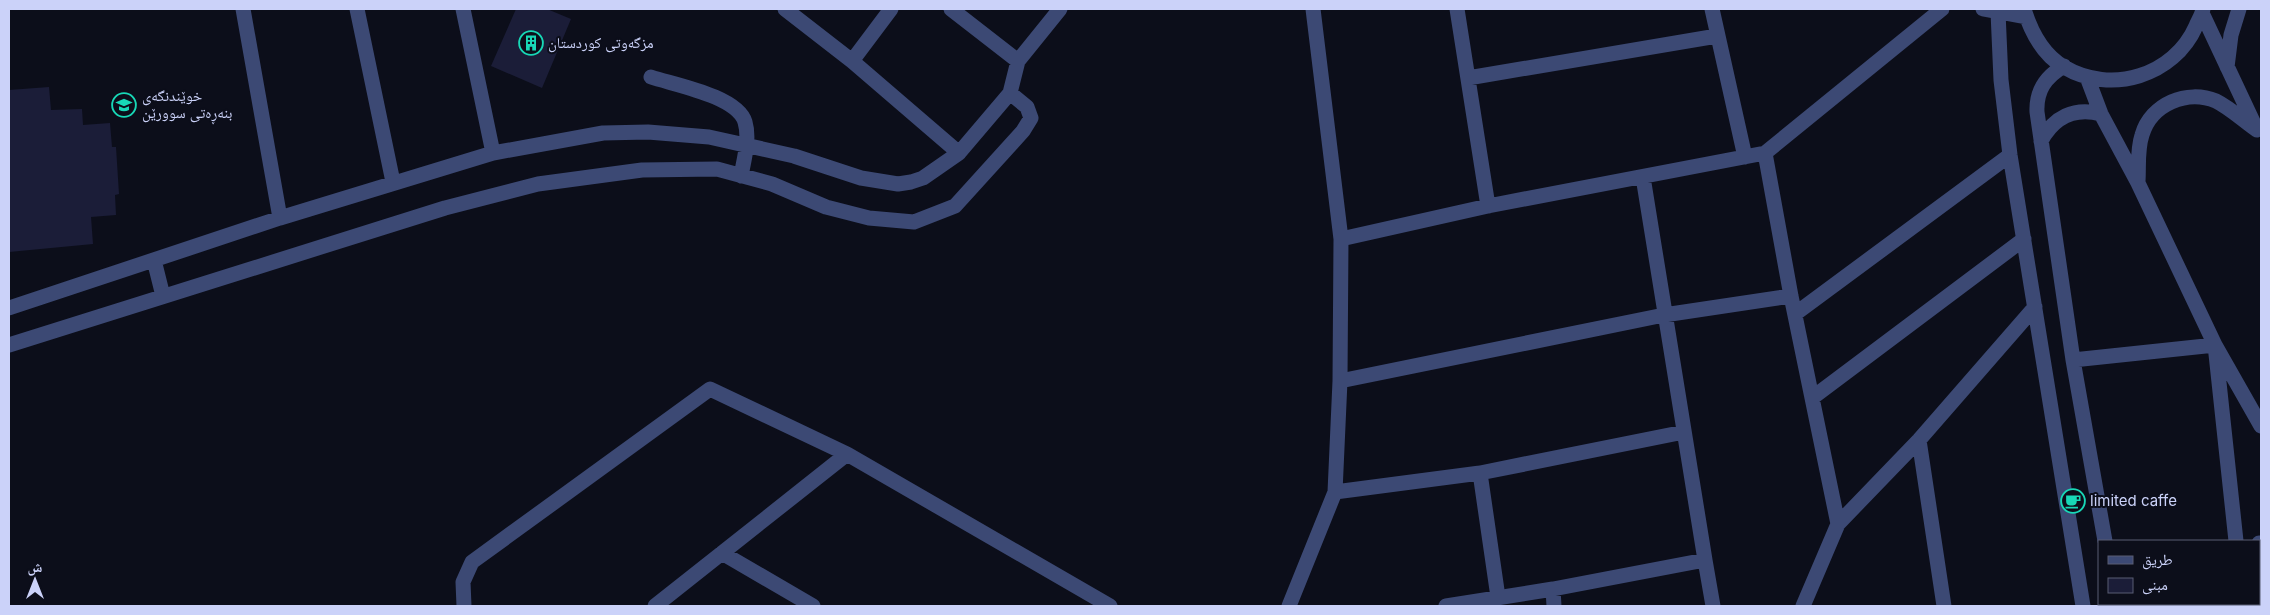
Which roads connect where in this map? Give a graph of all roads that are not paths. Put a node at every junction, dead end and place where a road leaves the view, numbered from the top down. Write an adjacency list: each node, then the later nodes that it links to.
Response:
1 (243, 9): 39 (street)
2 (356, 9): 36 (street)
3 (463, 9): 29 (street)
4 (785, 9): 18 (street)
5 (891, 9): 18 (street)
6 (951, 9): 17 (street)
7 (1060, 9): 17 (street)
8 (1313, 9): 40 (street)
9 (1457, 9): 23 (street)
10 (1712, 9): 16 (street)
11 (1942, 9): 31 (street)
12 (1995, 9): 15 (street); 32 (street)
13 (2239, 9): 20 (street)
14 (2202, 11): 20 (street); 22 (street)
15 (2025, 13): 19 (street)
16 (1718, 36): 23 (street); 33 (street)
17 (1018, 60): 24 (street)
18 (852, 61): 30 (street)
19 (2064, 66): 22 (street); 27 (street)
20 (2227, 67): 26 (street)
21 (651, 77): 28 (street)
22 (2087, 77): 25 (street)
23 (1468, 78): 38 (street)
24 (1010, 93): 30 (street); 34 (street)
25 (2101, 114): 27 (street); 37 (street)
26 (2259, 134): 37 (street)
27 (2041, 141): 51 (street)
28 (747, 144): 29 (street); 30 (street); 34 (street)
29 (493, 153): 36 (street)
30 (959, 153)
31 (1765, 153): 33 (street); 44 (street)
32 (2010, 154): 41 (street); 47 (street)
33 (1745, 157): 35 (street)
34 (741, 176): 43 (street)
35 (1643, 177): 38 (street); 48 (street)
36 (393, 182): 39 (street)
37 (2138, 184): 50 (street)
38 (1488, 206): 40 (street)
39 (280, 218): 42 (street)
40 (1340, 239): 52 (street)
41 (2024, 239): 45 (street); 53 (street)
42 (154, 260): 43 (street); 46 (street)
43 (163, 296): 49 (street)
44 (1792, 296): 47 (street); 48 (street)
45 (2035, 307): 56 (street); 77 (street)
46 (9, 308)
47 (1795, 314): 53 (street)
48 (1664, 315): 52 (street); 55 (street)
49 (9, 345)
50 (2215, 345): 51 (street); 54 (street); 62 (street)
51 (2073, 360): 61 (street)
52 (1340, 381): 59 (street)
53 (1812, 398): 60 (street)
54 (2261, 426)
55 (1684, 432): 58 (street); 64 (street)
56 (1919, 440): 60 (street); 76 (street)
57 (847, 454): 63 (street); 67 (street); 70 (street)
58 (1480, 473): 59 (street); 66 (street)
59 (1335, 492): 71 (street)
60 (1838, 524): 75 (street)
61 (2105, 540)
62 (2236, 540)
63 (722, 553): 68 (street); 69 (street)
64 (1705, 560): 65 (street); 74 (street)
65 (1553, 589): 66 (street); 73 (street)
66 (1498, 597): 72 (street)
67 (464, 606)
68 (655, 606)
69 (813, 606)
70 (1110, 606)
71 (1289, 606)
72 (1446, 606)
73 (1554, 606)
74 (1713, 606)
75 (1803, 606)
76 (1944, 606)
77 (2083, 606)

